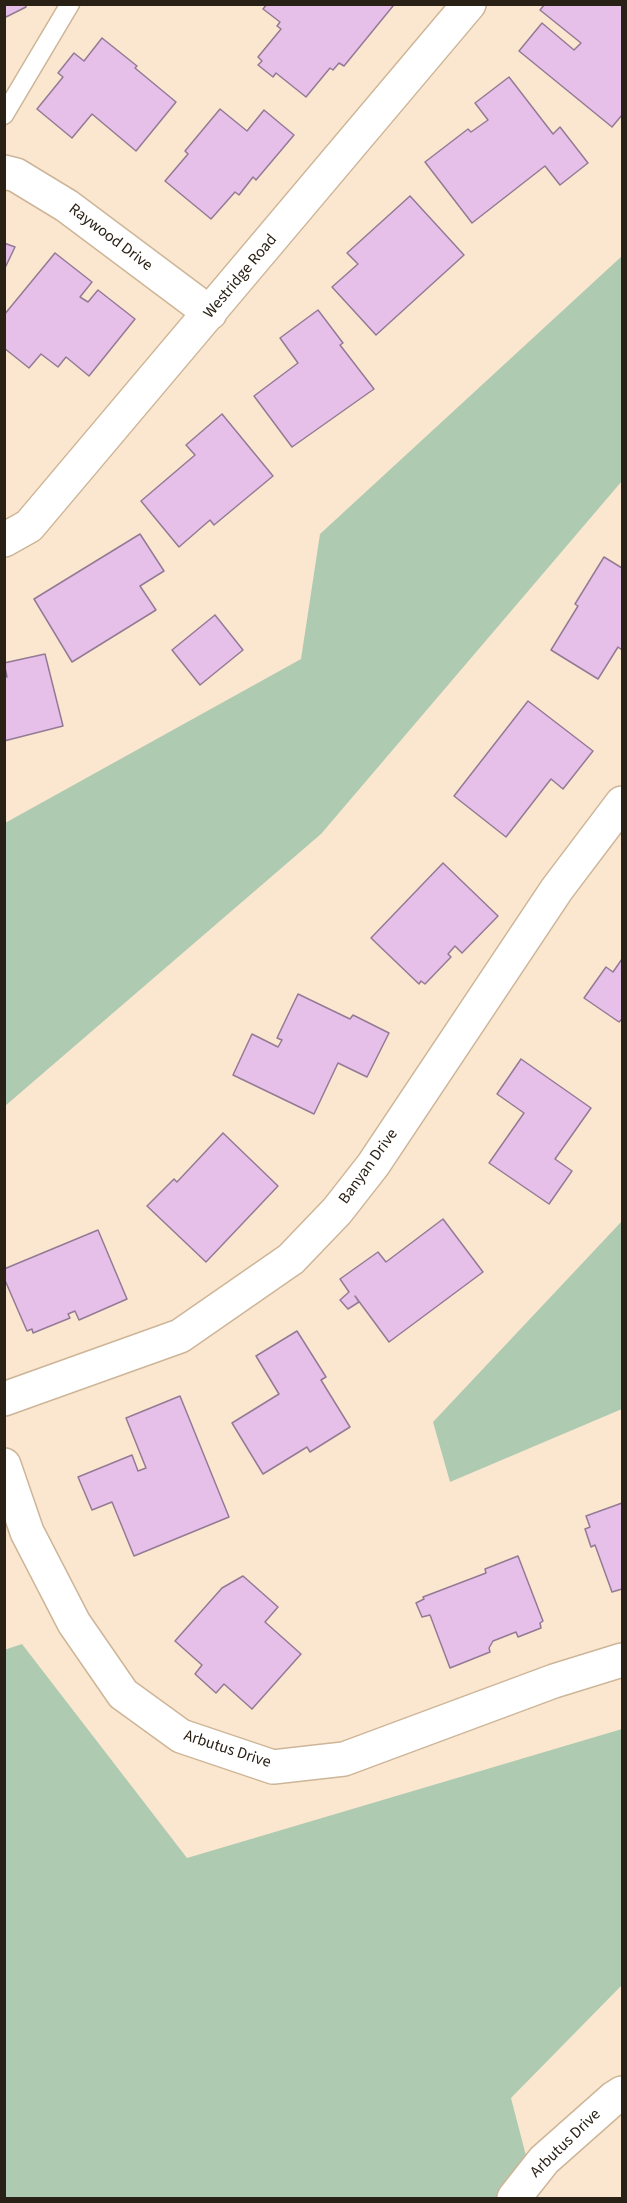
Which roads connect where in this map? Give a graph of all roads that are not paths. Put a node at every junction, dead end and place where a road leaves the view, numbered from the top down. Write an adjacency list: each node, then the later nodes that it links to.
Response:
1 (70, 4): 3 (lane)
2 (469, 4): 5 (street, Westridge Road)
3 (4, 115)
4 (4, 172): 5 (street, Raywood Drive)
5 (210, 313): 6 (street, Westridge Road)
6 (4, 540)
7 (622, 803): 8 (street, Banyan Drive)
8 (4, 1399)
9 (4, 1465): 10 (street, Arbutus Drive)
10 (622, 1660)
11 (622, 2093): 12 (street, Arbutus Drive)
12 (514, 2199)

